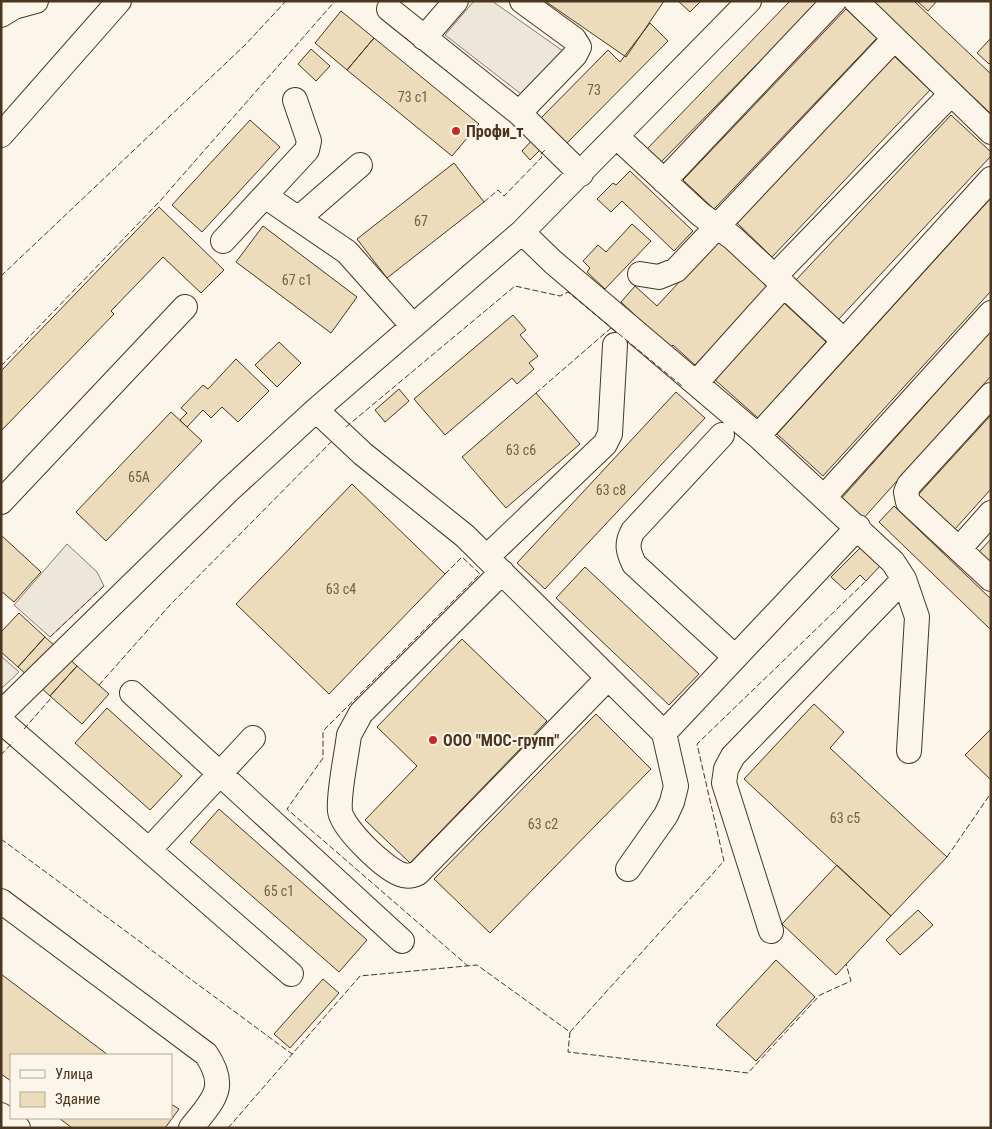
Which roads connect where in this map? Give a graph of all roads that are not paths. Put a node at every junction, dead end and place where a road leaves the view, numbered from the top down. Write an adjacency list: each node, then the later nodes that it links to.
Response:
1 (36, 1): 9 (street)
2 (120, 1): 16 (street)
3 (456, 1): 10 (street)
4 (522, 1): 14 (street)
5 (749, 1): 17 (street)
6 (834, 1): 21 (street)
7 (856, 1): 11 (street)
8 (389, 9): 10 (street)
9 (1, 15)
10 (424, 38): 14 (street)
11 (894, 39): 12 (street); 24 (street)
12 (951, 94): 15 (street); 28 (street)
13 (294, 100): 22 (street)
14 (519, 112): 19 (street)
15 (991, 132)
16 (1, 135)
17 (617, 137): 19 (street); 21 (street)
18 (360, 165): 23 (street)
19 (581, 174): 25 (street)
20 (991, 179): 32 (street)
21 (664, 181): 24 (street)
22 (265, 196): 23 (street); 26 (street)
23 (299, 218): 31 (street)
24 (718, 226): 27 (street); 28 (street)
25 (522, 232): 31 (street); 34 (street)
26 (223, 241)
27 (640, 274)
28 (780, 281): 32 (street); 34 (street)
29 (185, 307): 40 (street)
30 (991, 313): 39 (street)
31 (413, 326): 36 (street)
32 (844, 341): 38 (street)
33 (615, 344): 44 (street)
34 (696, 382): 38 (street)
35 (991, 395): 43 (street)
36 (316, 410): 44 (street); 50 (street)
37 (722, 435): 47 (street)
38 (758, 436): 39 (street)
39 (825, 496): 42 (street)
40 (1, 502)
41 (991, 513): 43 (street)
42 (858, 527): 46 (street); 47 (street)
43 (959, 549): 45 (street)
44 (495, 565): 48 (street); 48 (street)
45 (991, 579)
46 (904, 580): 54 (street); 59 (street)
47 (735, 657): 52 (street)
48 (608, 678): 52 (street)
49 (132, 693): 55 (street)
50 (1, 713)
51 (1, 721): 56 (street)
52 (664, 733): 57 (street)
53 (253, 738): 55 (street)
54 (910, 751)
55 (220, 774): 56 (street); 60 (street)
56 (149, 850): 61 (street)
57 (628, 869)
58 (1, 901): 64 (street)
59 (771, 932)
60 (402, 941)
61 (291, 974)
62 (1, 1116): 63 (street)
63 (18, 1128)
64 (191, 1128)

